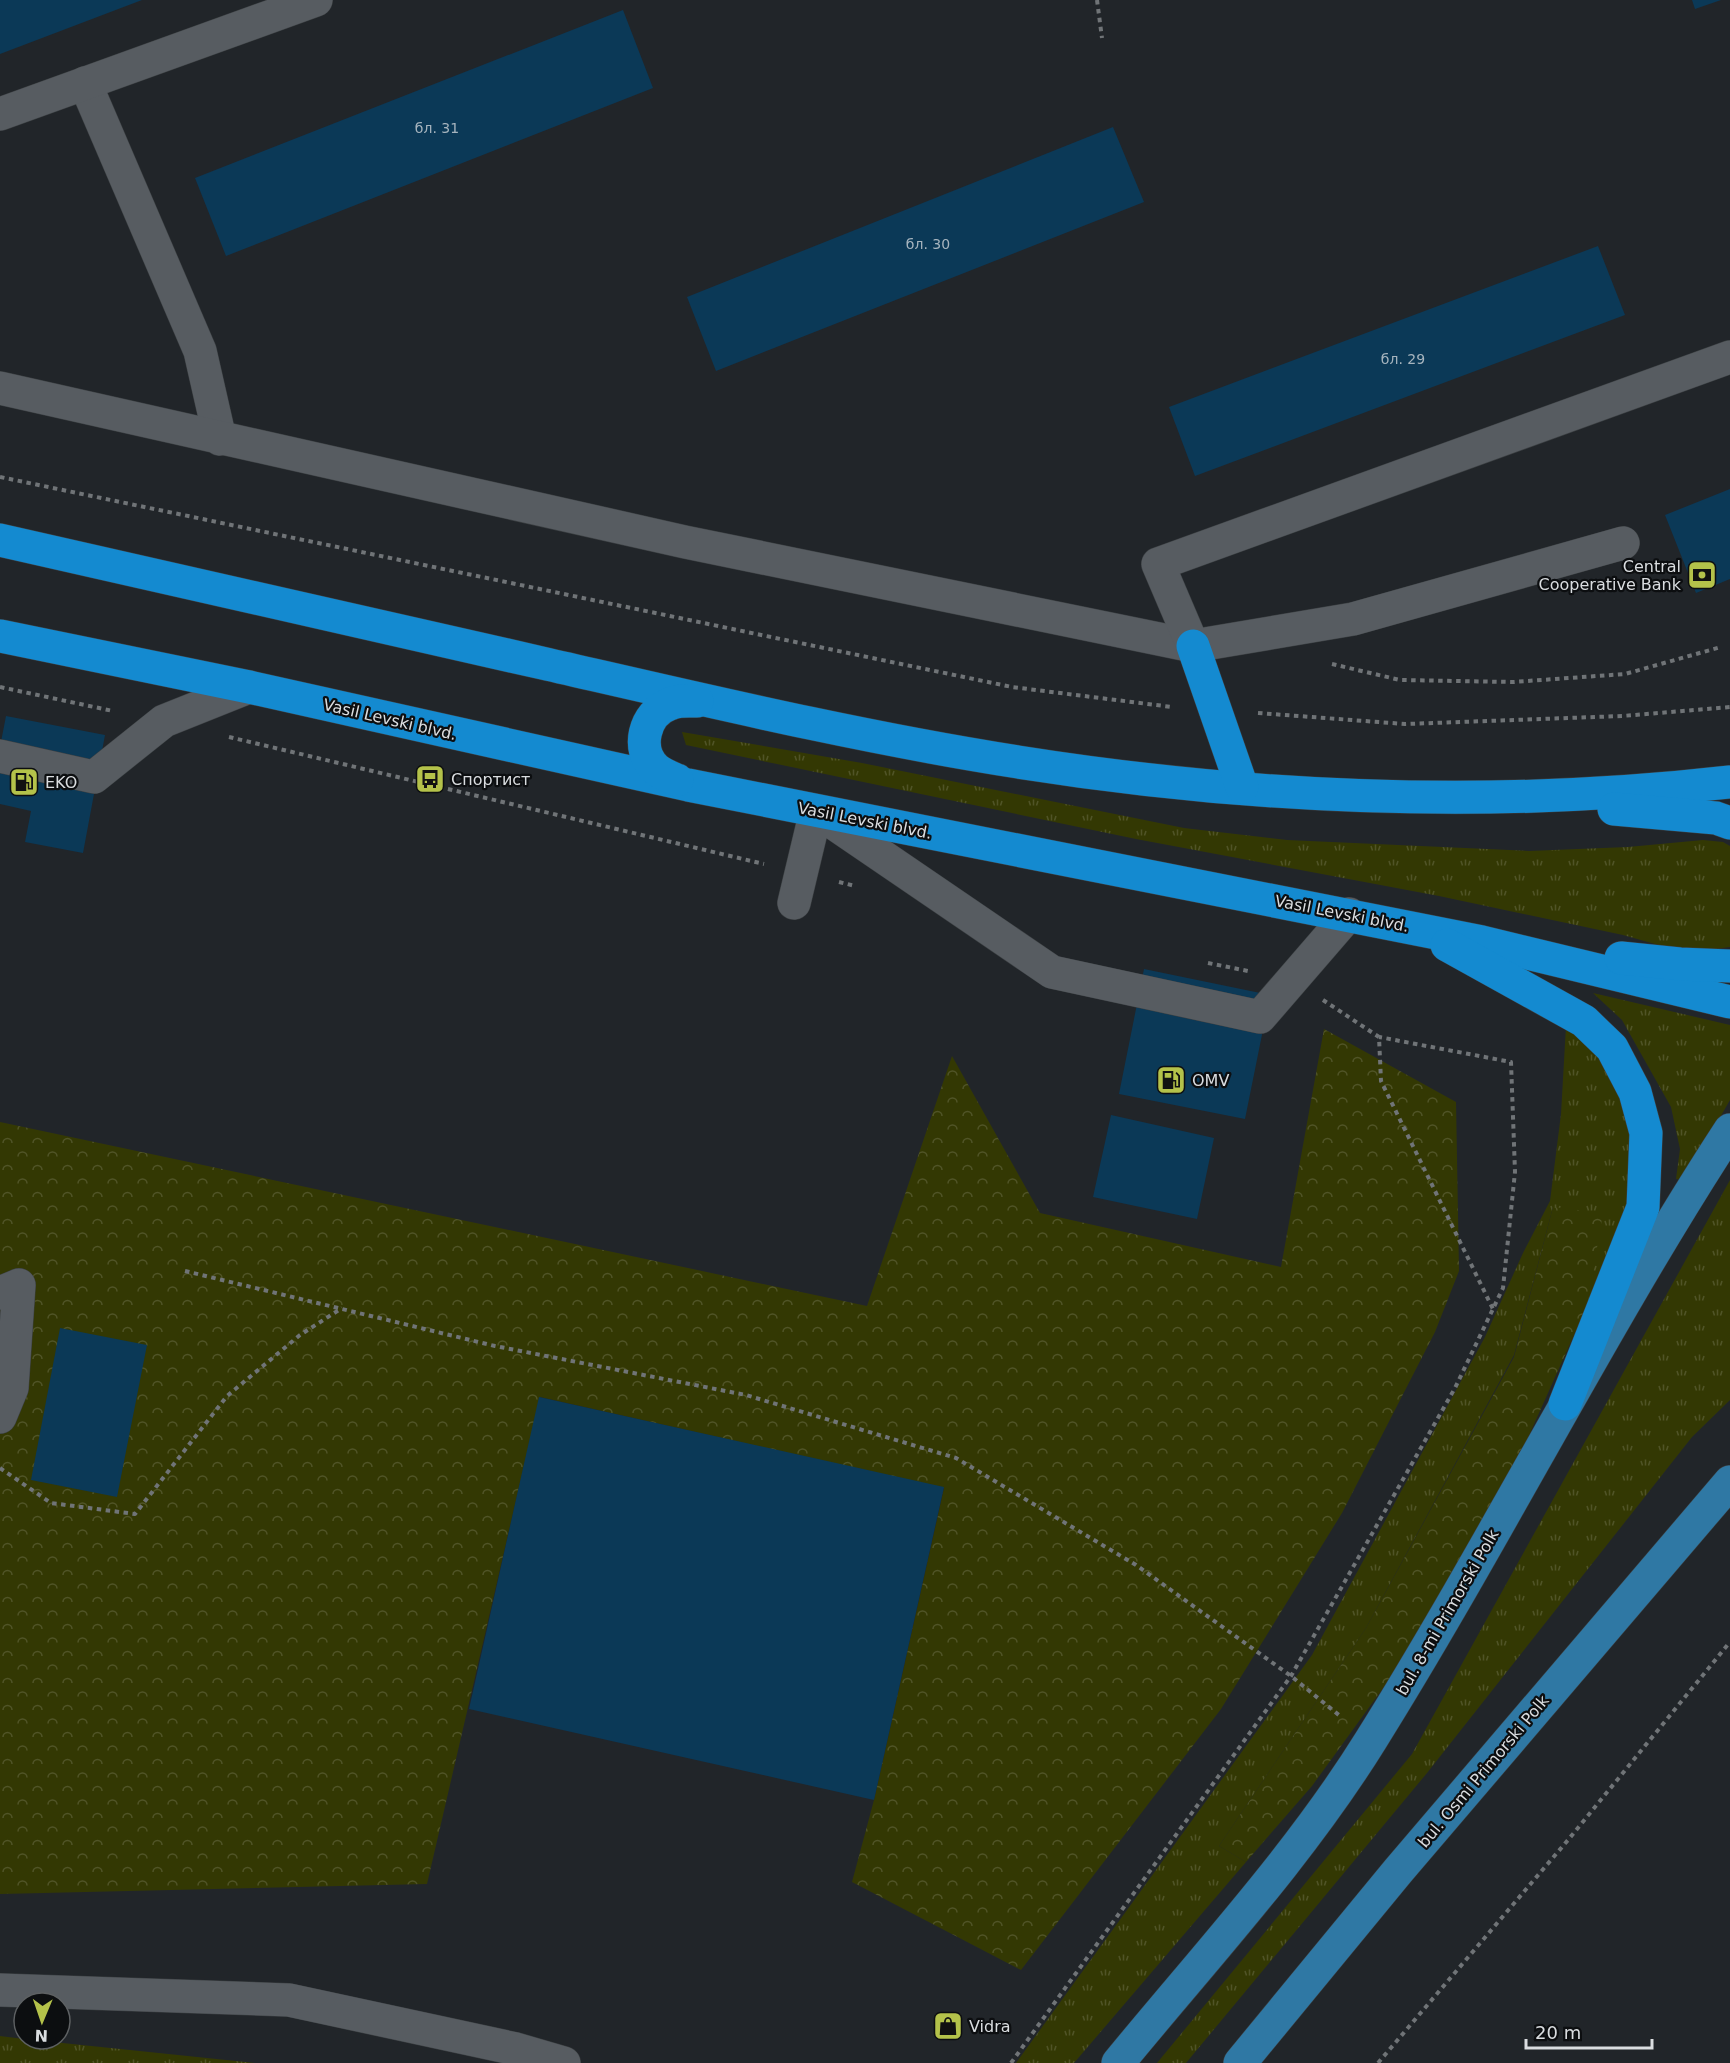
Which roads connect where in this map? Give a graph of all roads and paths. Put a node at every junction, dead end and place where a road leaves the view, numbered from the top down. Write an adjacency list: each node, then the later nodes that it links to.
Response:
1 (316, 0): 4 (lane)
2 (1097, 0): 3 (path)
3 (1102, 38)
4 (85, 84): 5 (lane); 8 (lane)
5 (0, 114)
6 (1730, 357): 13 (lane)
7 (0, 388): 8 (lane)
8 (220, 439): 13 (lane)
9 (0, 477): 20 (path)
10 (0, 540): 18 (highway)
11 (1623, 543): 13 (lane)
12 (0, 636): 17 (highway, Vasil Levski blvd.)
13 (1193, 646): 20 (highway)
14 (1721, 647): 15 (path)
15 (1400, 680)
16 (0, 687): 21 (path)
17 (249, 687): 21 (lane); 25 (highway, Vasil Levski blvd.)
18 (708, 701): 25 (highway); 26 (highway)
19 (1730, 707): 20 (path)
20 (1216, 710): 26 (highway)
21 (164, 721): 23 (lane)
22 (220, 735): 31 (path)
23 (0, 756)
24 (1730, 782): 27 (highway)
25 (688, 785): 28 (highway, Vasil Levski blvd.)
26 (1242, 787): 27 (highway)
27 (1498, 799): 29 (highway)
28 (816, 811): 31 (lane); 32 (highway, Vasil Levski blvd.); 37 (lane)
29 (1730, 824)
30 (860, 887): 31 (path)
31 (798, 888)
32 (1349, 914): 33 (highway, Vasil Levski blvd.); 37 (lane)
33 (1417, 928): 34 (highway, Vasil Levski blvd.); 45 (highway)
34 (1482, 942): 36 (highway); 38 (highway, Vasil Levski blvd.)
35 (1201, 962): 37 (path)
36 (1730, 966)
37 (1293, 980): 39 (path)
38 (1730, 1002)
39 (1379, 1037): 44 (path); 44 (path)
40 (1730, 1130): 45 (main road, bul. 8-mi Primorski Polk)
41 (185, 1271): 43 (path)
42 (0, 1293): 46 (lane)
43 (343, 1308): 47 (path); 50 (path)
44 (1494, 1309): 50 (path)
45 (1565, 1404): 51 (main road, bul. 8-mi Primorski Polk)
46 (0, 1417)
47 (0, 1468)
48 (1730, 1482): 56 (main road, bul. Osmi Primorski Polk)
49 (1730, 1642): 57 (path)
50 (1291, 1676): 51 (path); 54 (path)
51 (1371, 1741): 55 (main road, bul. 8-mi Primorski Polk)
52 (0, 1990): 53 (lane)
53 (564, 2063)
54 (1011, 2063)
55 (1118, 2063)
56 (1240, 2063)
57 (1378, 2063)

